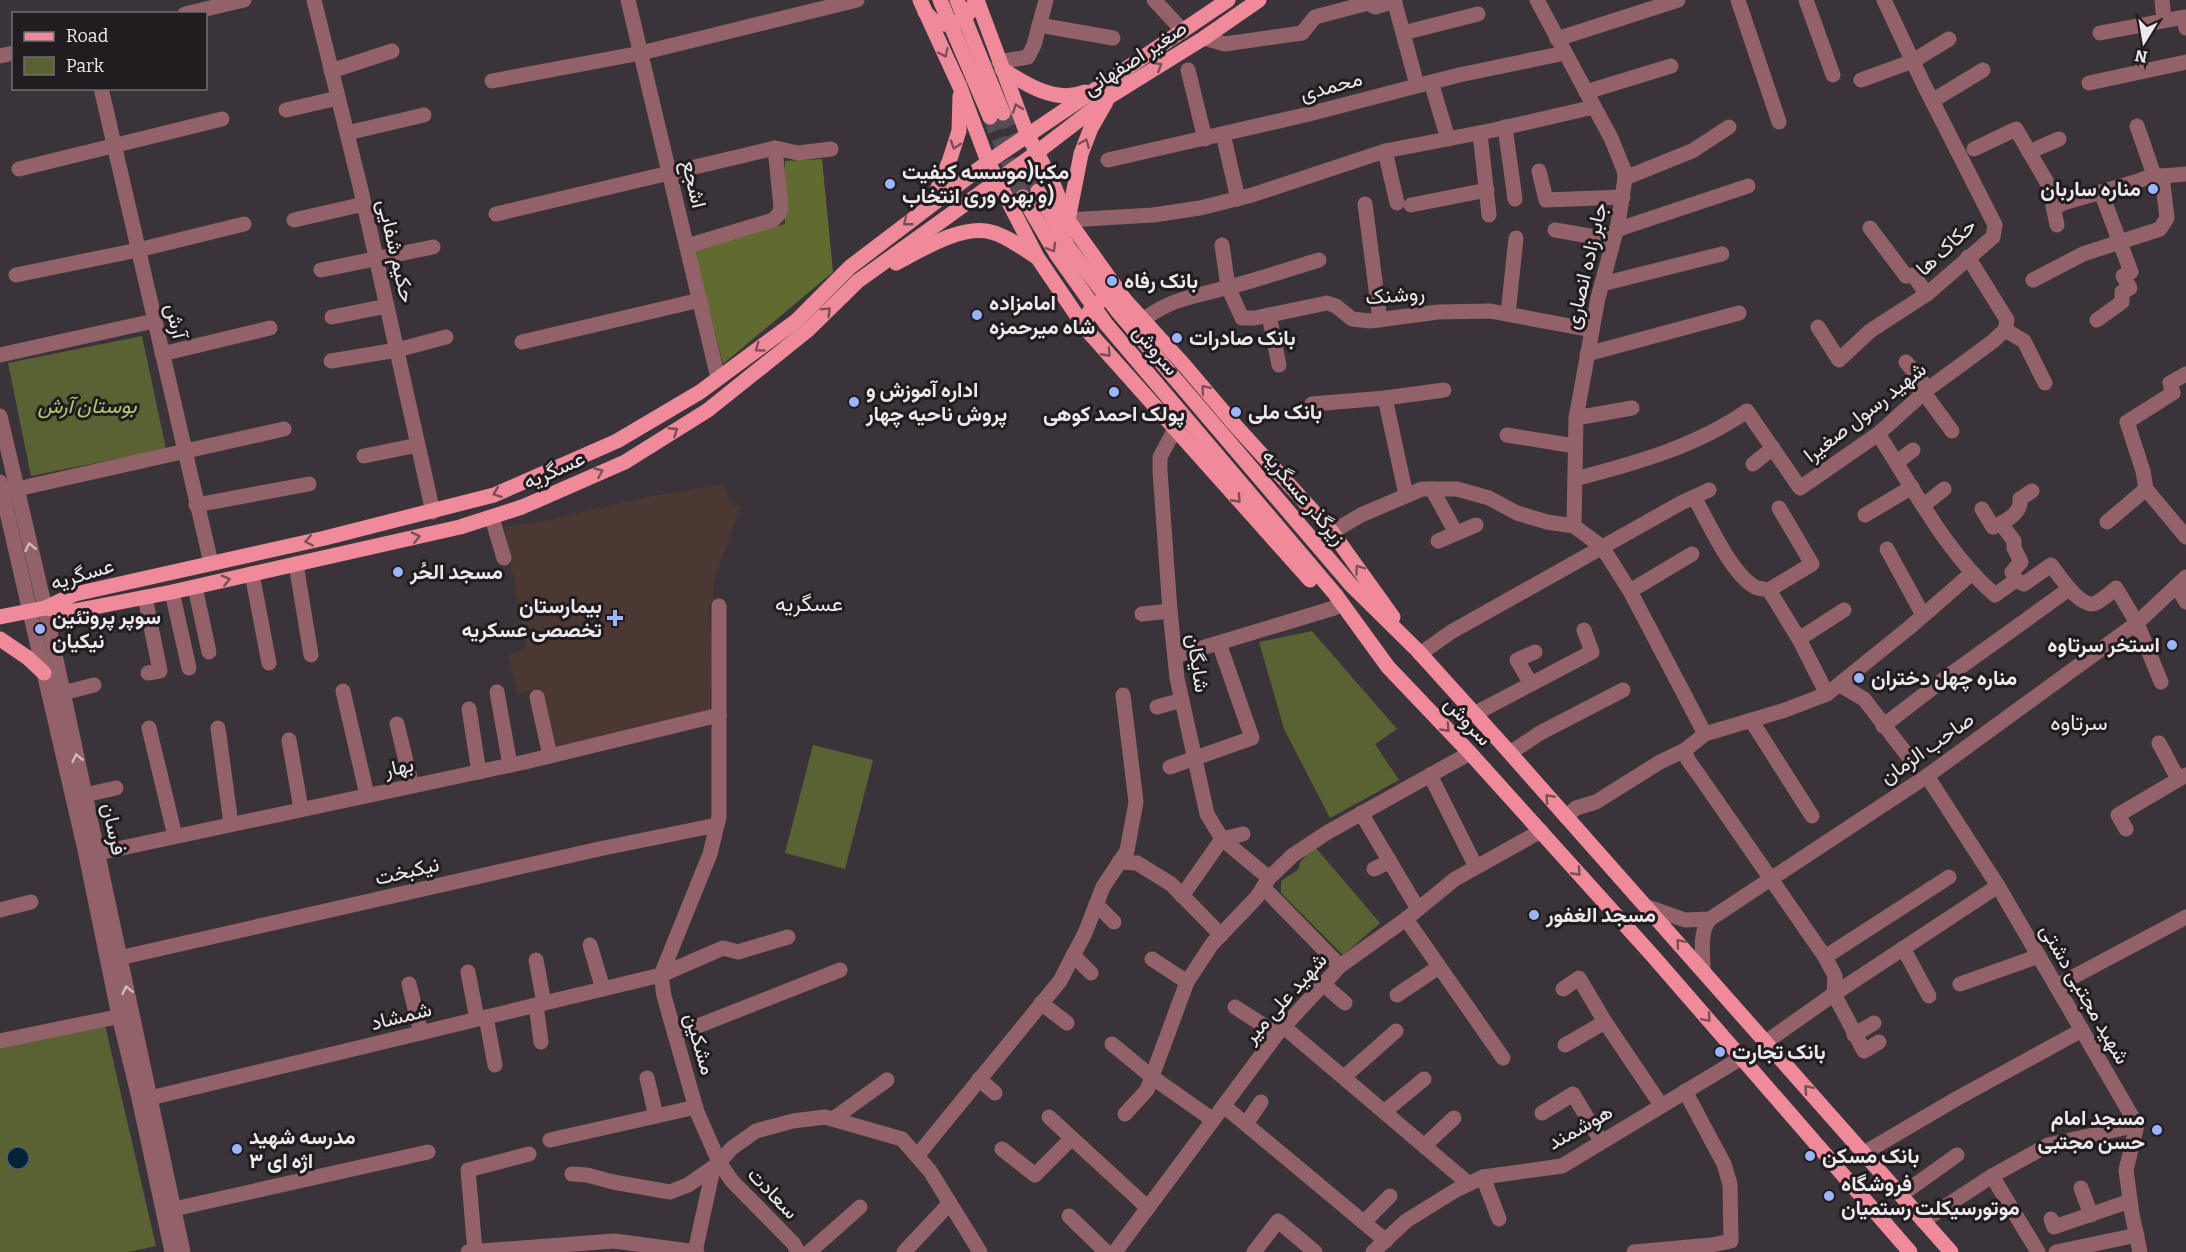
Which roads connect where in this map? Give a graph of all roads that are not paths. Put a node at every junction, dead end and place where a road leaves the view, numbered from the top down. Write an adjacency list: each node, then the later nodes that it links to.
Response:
1 (244, 0): 20 (street)
2 (314, 0): 40 (street, حکیم شفایی)
3 (628, 0): 32 (street, اشجع)
4 (857, 0): 32 (street)
5 (940, 0): 6 (main road)
6 (957, 0)
7 (976, 0): 18 (main road, bridge); 36 (main road)
8 (1046, 0): 22 (street)
9 (1155, 0): 24 (street)
10 (1228, 0): 24 (main road, صغیر اصفهانی)
11 (1259, 0): 28 (main road, صغیر اصفهانی)
12 (1537, 0): 29 (street, جابر زاده انصاری)
13 (1678, 0): 29 (street)
14 (1738, 0): 56 (street)
15 (1806, 0): 41 (street)
16 (1884, 0): 34 (street, حکاک ها)
17 (1394, 1): 19 (street); 25 (street)
18 (922, 6): 46 (main road, one-way to 46)
19 (1334, 6): 28 (street)
20 (193, 12)
21 (1478, 14): 25 (street)
22 (1039, 25): 27 (street); 36 (street)
23 (2186, 28): 26 (street)
24 (1183, 31): 48 (main road, صغیر اصفهانی)
25 (1403, 33): 45 (street)
26 (2100, 33)
27 (1113, 38)
28 (1204, 38): 48 (main road, صغیر اصفهانی, one-way to 28)
29 (1557, 39): 33 (street, جابر زاده انصاری)
30 (1949, 39): 34 (street)
31 (392, 51): 40 (street)
32 (641, 53): 43 (street); 78 (street, اشجع)
33 (1565, 53): 45 (street, محمدی); 49 (street, جابر زاده انصاری)
34 (1913, 61): 42 (street); 51 (street, حکاک ها)
35 (2186, 62): 44 (street)
36 (1000, 66): 48 (main road); 62 (main road, one-way to 36)
37 (1671, 66): 49 (street)
38 (1188, 70): 66 (street)
39 (1983, 70): 51 (street)
40 (331, 71): 50 (street, حکیم شفایی)
41 (1833, 75)
42 (1861, 80)
43 (492, 81)
44 (2089, 83)
45 (1424, 84): 63 (street, محمدی); 64 (street)
46 (960, 87): 75 (main road); 92 (main road, one-way to 92)
47 (101, 90): 67 (street, آرش)
48 (1104, 92): 62 (main road, صغیر اصفهانی); 73 (main road, صغیر اصفهانی); 98 (main road, one-way to 48)
49 (1586, 92): 52 (street, جابر زاده انصاری)
50 (338, 98): 53 (street); 60 (street, حکیم شفایی)
51 (1932, 101): 111 (street, حکاک ها)
52 (1594, 107): 58 (street); 81 (street, جابر زاده انصاری)
53 (286, 110)
54 (424, 115): 60 (street)
55 (222, 119): 67 (street)
56 (1779, 122)
57 (2137, 126): 80 (street)
58 (1505, 127): 61 (street); 90 (street)
59 (1729, 127): 81 (street)
60 (346, 133): 91 (street, حکیم شفایی)
61 (1480, 133): 64 (street); 84 (street)
62 (1027, 134): 73 (main road); 75 (main road, صغیر اصفهانی)
63 (1223, 135): 66 (street, محمدی); 89 (street)
64 (1448, 139): 71 (street)
65 (2059, 139): 72 (street)
66 (1205, 140): 74 (street, محمدی)
67 (114, 145): 76 (street); 109 (street, آرش)
68 (775, 148): 69 (street); 78 (street); 107 (street)
69 (831, 149)
70 (1974, 149): 72 (street)
71 (1385, 151): 84 (street); 89 (street)
72 (2029, 152): 94 (street)
73 (1036, 153): 82 (main road, صغیر اصفهانی); 98 (main road)
74 (1108, 160)
75 (988, 162): 82 (main road); 92 (main road, عسگریه)
76 (19, 169)
77 (1539, 171): 88 (street)
78 (670, 174): 95 (street); 107 (street, اشجع)
79 (2186, 174): 80 (street)
80 (2158, 175): 86 (street); 105 (street)
81 (1625, 178): 88 (street, جابر زاده انصاری)
82 (997, 181): 112 (main road); 118 (main road, عسگریه)
83 (1748, 186): 103 (street)
84 (1487, 190): 96 (street)
85 (1038, 191): 229 (main road, زیرگذر عسگریه)
86 (2101, 192): 94 (street); 105 (street)
87 (1023, 197): 233 (main road, سروش, one-way to 233)
88 (1623, 197): 103 (street, جابر زاده انصاری)
89 (1238, 199): 98 (street)
90 (1515, 200)
91 (364, 204): 97 (street); 113 (street, حکیم شفایی)
92 (930, 204): 148 (main road, عسگریه, one-way to 148)
93 (1365, 204): 130 (street)
94 (2060, 205): 100 (street)
95 (496, 214)
96 (1490, 215)
97 (294, 220)
98 (1068, 220): 123 (main road)
99 (244, 224): 109 (street)
100 (2057, 225)
101 (1870, 228): 121 (street)
102 (1555, 230): 103 (street)
103 (1615, 235): 119 (street, جابر زاده انصاری)
104 (1516, 238): 126 (street)
105 (2119, 241): 117 (street); 131 (street)
106 (1222, 245): 120 (street)
107 (687, 246): 122 (street, اشجع)
108 (433, 247): 113 (street)
109 (138, 250): 116 (street); 132 (street, آرش)
110 (1722, 254): 119 (street)
111 (1968, 257): 121 (street, حکاک ها); 137 (street)
112 (1037, 258): 118 (main road); 135 (main road)
113 (376, 259): 115 (street); 124 (street, حکیم شفایی)
114 (1319, 260): 120 (street)
115 (321, 270)
116 (16, 275)
117 (2032, 280)
118 (858, 281): 188 (main road, عسگریه, one-way to 118)
119 (1602, 284): 136 (street, جابر زاده انصاری)
120 (1228, 287): 127 (street, روشنک); 129 (street)
121 (1927, 294): 133 (street, حکاک ها)
122 (700, 300): 139 (street); 148 (street, اشجع)
123 (1125, 300): 129 (main road); 135 (main road, bridge)
124 (387, 306): 128 (street); 140 (street, حکیم شفایی)
125 (1739, 313): 142 (street)
126 (1508, 314): 130 (street, روشنک); 136 (street, روشنک)
127 (1269, 315): 130 (street, روشنک); 146 (street)
128 (332, 317)
129 (1143, 320): 193 (main road, one-way to 129)
130 (1380, 320)
131 (2097, 320)
132 (154, 321): 141 (street, آرش); 143 (street)
133 (1818, 327)
134 (270, 328): 141 (street)
135 (1086, 329): 158 (main road, one-way to 158)
136 (1592, 330): 142 (street, جابر زاده انصاری)
137 (2005, 330): 149 (street); 151 (street, شهید رسول صغیرا)
138 (446, 337): 140 (street)
139 (522, 342)
140 (397, 350): 144 (street); 162 (street, حکیم شفایی)
141 (162, 354): 166 (street, آرش)
142 (1587, 354): 156 (street, جابر زاده انصاری)
143 (0, 355)
144 (331, 361)
145 (1906, 362): 151 (street)
146 (1279, 365)
147 (2186, 374): 177 (street)
148 (718, 378): 186 (main road, عسگریه, one-way to 186)
149 (2045, 383)
150 (1444, 390): 152 (street)
151 (1926, 391): 159 (street); 160 (street, شهید رسول صغیرا)
152 (1385, 398): 153 (street); 180 (street)
153 (1312, 405)
154 (1632, 408): 156 (street)
155 (0, 416): 170 (street, فرسان)
156 (1575, 418): 163 (street, جابر زاده انصاری)
157 (284, 429): 166 (street)
158 (1175, 429): 215 (main road, one-way to 215); 218 (street, شایگان)
159 (1952, 431)
160 (1878, 434): 164 (street, شهید رسول صغیرا); 168 (street)
161 (1507, 435): 163 (street)
162 (418, 445): 167 (street); 186 (street, حکیم شفایی)
163 (1575, 446): 171 (street, جابر زاده انصاری)
164 (1773, 448): 169 (street); 171 (street, شهید رسول صغیرا)
165 (1913, 450): 168 (street)
166 (184, 453): 174 (street); 182 (street, آرش)
167 (364, 456)
168 (1897, 462): 173 (street)
169 (1753, 464)
170 (6, 472): 174 (street, فرسان)
171 (1575, 478): 192 (street, جابر زاده انصاری)
172 (309, 484): 182 (street)
173 (1912, 487): 183 (street); 187 (street)
174 (6, 488): 216 (street, فرسان)
175 (1432, 489): 180 (street); 192 (street); 194 (street)
176 (1944, 489): 183 (street)
177 (2146, 489): 189 (street); 195 (street)
178 (1709, 490): 181 (street)
179 (2032, 491): 190 (street)
180 (1406, 495): 193 (street)
181 (1694, 497): 197 (street); 209 (street)
182 (196, 505): 201 (street, آرش)
183 (1924, 505): 203 (street)
184 (1779, 508): 209 (street)
185 (1982, 509): 190 (street)
186 (434, 512): 201 (main road, عسگریه, one-way to 201)
187 (1865, 515)
188 (492, 518): 200 (street); 202 (main road, عسگریه, one-way to 188)
189 (2106, 522)
190 (2001, 524): 205 (street)
191 (1476, 525): 194 (street)
192 (1574, 526): 197 (street)
193 (1332, 532): 229 (main road, one-way to 193)
194 (1456, 533): 196 (street)
195 (2186, 537)
196 (1438, 541)
197 (1602, 547): 210 (street); 229 (street)
198 (1887, 549): 220 (street)
199 (1692, 554): 210 (street)
200 (504, 558)
201 (211, 562): 216 (main road, عسگریه)
202 (296, 564): 204 (main road, عسگریه); 230 (street)
203 (1972, 573): 205 (street); 220 (street)
204 (252, 574): 207 (main road, عسگریه, one-way to 204); 232 (street)
205 (2016, 580): 208 (street)
206 (2181, 582): 213 (street); 222 (street, صاحب الزمان)
207 (195, 587): 211 (main road, عسگریه); 227 (street)
208 (2070, 589): 222 (street); 255 (street)
209 (1769, 590): 225 (street)
210 (1630, 591): 258 (street)
211 (172, 592): 212 (main road, عسگریه); 234 (street)
212 (145, 597): 216 (main road, عسگریه); 236 (street)
213 (2186, 602)
214 (720, 606): 252 (street)
215 (1335, 608): 226 (street); 233 (main road)
216 (37, 610): 221 (main road, عسگریه); 235 (street, فرسان); 244 (street, فرسان)
217 (1844, 610): 225 (street)
218 (1170, 611): 219 (street); 231 (street, شایگان)
219 (1142, 614)
220 (1923, 615): 240 (street)
221 (0, 617)
222 (2137, 623): 237 (street); 271 (street, صاحب الزمان)
223 (1584, 630): 238 (street)
224 (0, 639): 235 (main road)
225 (1799, 639): 245 (street)
226 (1219, 643): 231 (street); 265 (street)
227 (209, 652)
228 (1535, 652): 238 (street)
229 (1419, 653): 251 (main road, سروش)
230 (311, 655)
231 (1175, 656): 248 (street, شایگان)
232 (269, 663)
233 (1388, 667): 262 (main road, سروش, one-way to 262)
234 (189, 668)
235 (44, 673): 276 (street, فرسان)
236 (148, 673)
237 (2161, 682)
238 (1531, 684): 251 (street)
239 (94, 685): 244 (street)
240 (1840, 685): 245 (street); 255 (street)
241 (1623, 690): 263 (street)
242 (343, 691): 275 (street)
243 (497, 692): 267 (street)
244 (63, 693): 276 (street, فرسان, one-way to 244)
245 (1827, 694): 253 (street)
246 (1123, 695): 290 (street)
247 (537, 697): 264 (street)
248 (1182, 700): 249 (street); 265 (street, شایگان)
249 (1157, 707)
250 (469, 709): 269 (street)
251 (1474, 714): 263 (main road, سروش)
252 (719, 715): 264 (street, بهار); 282 (street)
253 (1751, 720): 258 (street); 279 (street)
254 (397, 724): 273 (street)
255 (1883, 726): 266 (street)
256 (149, 728): 286 (street)
257 (218, 728): 281 (street)
258 (1705, 734): 261 (street)
259 (289, 740): 277 (street)
260 (2159, 743): 272 (street)
261 (1685, 750): 280 (street); 294 (street)
262 (1470, 753): 270 (street); 284 (main road, سروش)
263 (1510, 753): 280 (main road, سروش, one-way to 263)
264 (550, 756): 267 (street, بهار)
265 (1195, 758): 268 (street); 287 (street, شایگان)
266 (1911, 760)
267 (510, 765): 269 (street, بهار)
268 (1170, 767)
269 (479, 772): 273 (street, بهار)
270 (1430, 775): 278 (street); 291 (street)
271 (1927, 776): 294 (street, صاحب الزمان); 296 (street, شهید مجتبی دشتی)
272 (2182, 777): 283 (street)
273 (412, 786): 275 (street, بهار)
274 (116, 788): 276 (street)
275 (367, 795): 277 (street, بهار)
276 (79, 796): 288 (street, فرسان)
277 (301, 808): 281 (street, بهار)
278 (1361, 813): 289 (street); 295 (street)
279 (1812, 816)
280 (1566, 817): 300 (main road, سروش)
281 (231, 824): 286 (street, بهار)
282 (717, 825): 314 (street, نیکبخت); 323 (street)
283 (2126, 829)
284 (1541, 831): 291 (street, شهید علی میر); 356 (main road, سروش, one-way to 356)
285 (1243, 834): 287 (street)
286 (175, 836): 288 (street, بهار)
287 (1222, 839): 295 (street, شایگان); 297 (street)
288 (92, 854): 314 (street, فرسان)
289 (1392, 856): 292 (street); 301 (street)
290 (1119, 862): 297 (street); 299 (street)
291 (1476, 867): 301 (street, شهید علی میر)
292 (1374, 869)
293 (1949, 877): 313 (street)
294 (1772, 879): 305 (street, صاحب الزمان); 313 (street)
295 (1266, 883): 307 (street); 317 (street, شایگان)
296 (1998, 886): 310 (street); 312 (street, شهید مجتبی دشتی)
297 (1182, 896): 307 (street)
298 (31, 902): 302 (street)
299 (1096, 904): 306 (street); 311 (street)
300 (1648, 908): 305 (street); 319 (main road, سروش, one-way to 300)
301 (1418, 909): 304 (street, شهید علی میر)
302 (0, 910)
303 (2186, 917): 328 (street)
304 (1406, 919): 317 (street, شهید علی میر); 318 (street)
305 (1710, 919): 319 (street)
306 (1114, 922)
307 (1221, 935): 324 (street)
308 (788, 937): 323 (street, شمشاد)
309 (590, 945): 329 (street)
310 (1903, 948): 331 (street); 333 (street)
311 (1073, 955): 322 (street); 334 (street)
312 (2039, 956): 327 (street); 328 (street, شهید مجتبی دشتی)
313 (1825, 957): 331 (street)
314 (114, 959): 338 (street, فرسان)
315 (1152, 959): 324 (street)
316 (536, 960): 336 (street)
317 (1340, 966): 326 (street, شهید علی میر)
318 (1439, 967): 332 (street); 355 (street)
319 (1703, 969): 351 (main road, سروش)
320 (840, 970): 347 (street)
321 (468, 972): 339 (street)
322 (1091, 973)
323 (661, 975): 329 (street, شمشاد); 347 (street, مشکین)
324 (1187, 982): 358 (street)
325 (410, 984): 346 (street)
326 (1323, 984): 335 (street); 343 (street, شهید علی میر)
327 (1960, 984)
328 (2056, 986): 344 (street, شهید مجتبی دشتی)
329 (603, 989): 336 (street, شمشاد)
330 (1563, 989): 340 (street)
331 (1833, 994): 348 (street); 351 (street)
332 (1397, 995)
333 (1929, 996)
334 (1041, 1003): 341 (street); 361 (street)
335 (1345, 1003)
336 (540, 1004): 339 (street, شمشاد); 350 (street)
337 (1236, 1007): 343 (street)
338 (125, 1015): 349 (street); 366 (street, فرسان); 413 (street, فرسان)
339 (482, 1018): 346 (street, شمشاد); 357 (street)
340 (1605, 1022): 354 (street); 368 (street)
341 (1067, 1023)
342 (1874, 1023): 348 (street)
343 (1281, 1030): 359 (street); 369 (street, شهید علی میر)
344 (2082, 1030): 380 (street, شهید مجتبی دشتی); 387 (street)
345 (1396, 1031): 359 (street)
346 (421, 1033): 366 (street, شمشاد)
347 (675, 1035): 370 (street, مشکین)
348 (1854, 1035): 352 (street)
349 (0, 1041)
350 (541, 1042)
351 (1766, 1042): 387 (main road, سروش, one-way to 351)
352 (1879, 1042)
353 (1112, 1044): 358 (street)
354 (1565, 1045)
355 (1503, 1058)
356 (1741, 1058): 364 (street, هوشمند); 427 (main road, سروش)
357 (495, 1065)
358 (1152, 1077): 373 (street); 378 (street)
359 (1344, 1077): 371 (street)
360 (646, 1078): 374 (street)
361 (979, 1079): 365 (street); 389 (street)
362 (1424, 1079): 371 (street)
363 (887, 1080): 377 (street)
364 (1685, 1091): 368 (street, هوشمند); 426 (street)
365 (995, 1093)
366 (150, 1098): 403 (street, فرسان)
367 (1261, 1102): 379 (street)
368 (1661, 1105): 383 (street, هوشمند)
369 (1224, 1106): 378 (street, شهید علی میر); 379 (street)
370 (696, 1107): 374 (street); 391 (street, مشکین)
371 (1384, 1112): 384 (street)
372 (1542, 1113): 383 (street)
373 (1125, 1114)
374 (656, 1116): 382 (street)
375 (1049, 1117): 381 (street)
376 (1454, 1118): 384 (street)
377 (833, 1119): 389 (street); 391 (street)
378 (1213, 1120): 402 (street, شهید علی میر)
379 (1246, 1124): 409 (street)
380 (2137, 1125): 394 (street); 399 (street)
381 (1071, 1138): 385 (street); 402 (street)
382 (550, 1140)
383 (1601, 1141): 393 (street, هوشمند)
384 (1424, 1146): 395 (street)
385 (1002, 1149)
386 (428, 1152): 403 (street)
387 (1864, 1153): 397 (main road, سروش)
388 (529, 1154): 414 (street)
389 (917, 1155): 400 (street)
390 (1957, 1155): 397 (street)
391 (717, 1164): 392 (street); 416 (street); 417 (street, سعادت)
392 (572, 1173)
393 (1483, 1176): 395 (street, هوشمند); 406 (street)
394 (1992, 1176): 408 (street); 429 (street)
395 (1469, 1184): 411 (street, هوشمند)
396 (2081, 1188): 404 (street)
397 (1901, 1195): 408 (main road, سروش)
398 (1390, 1196): 409 (street)
399 (2130, 1201): 404 (street); 410 (street)
400 (950, 1203): 419 (street); 420 (street)
401 (860, 1207): 418 (street)
402 (1148, 1208): 422 (street, شهید علی میر)
403 (174, 1209): 413 (street, فرسان)
404 (2091, 1215): 407 (street)
405 (1069, 1216): 421 (street)
406 (1499, 1219)
407 (2051, 1219)
408 (1923, 1221): 428 (main road, سروش)
409 (1364, 1222): 411 (street)
410 (2137, 1234): 430 (street); 431 (street)
411 (1386, 1240): 425 (street, هوشمند)
412 (543, 1249): 414 (street); 416 (street)
413 (173, 1250)
414 (475, 1251): 415 (street)
415 (468, 1252)
416 (696, 1252)
417 (798, 1252)
418 (809, 1252)
419 (904, 1252)
420 (980, 1252)
421 (1106, 1252)
422 (1115, 1252)
423 (1254, 1252): 424 (street)
424 (1315, 1252)
425 (1373, 1252)
426 (1634, 1252)
427 (1910, 1252)
428 (1951, 1252)
429 (2038, 1252)
430 (2055, 1252)
431 (2140, 1252)

